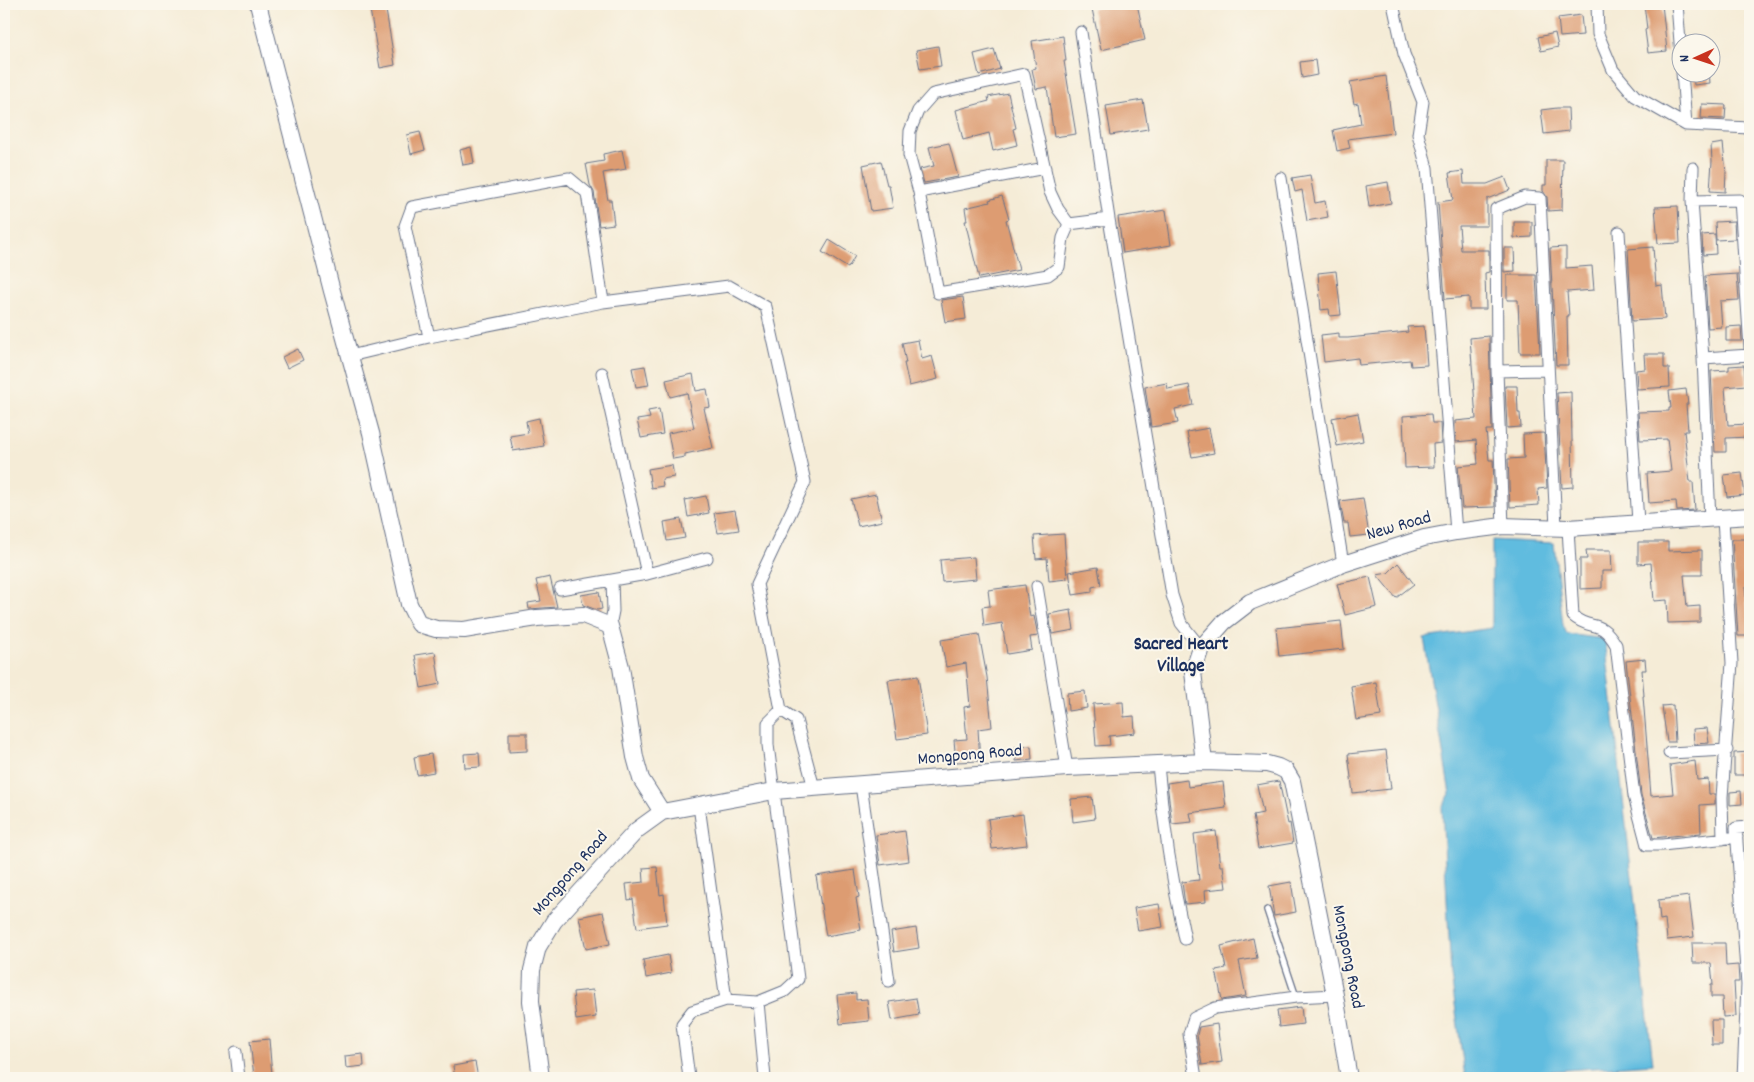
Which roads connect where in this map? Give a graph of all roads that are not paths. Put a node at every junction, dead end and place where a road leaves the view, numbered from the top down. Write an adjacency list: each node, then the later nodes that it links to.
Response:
1 (258, 4): 22 (street)
2 (1393, 4): 32 (street)
3 (1596, 4): 8 (street)
4 (1677, 4): 6 (street)
5 (1080, 32): 15 (street)
6 (1679, 32)
7 (1683, 82): 8 (street)
8 (1686, 125): 9 (street)
9 (1750, 128)
10 (1045, 168): 13 (street); 13 (street); 16 (street)
11 (1693, 168): 14 (street)
12 (1281, 178): 34 (street)
13 (919, 192): 16 (street)
14 (1692, 201): 20 (street); 23 (street)
15 (1109, 219): 16 (street); 40 (street)
16 (1069, 224)
17 (1619, 232): 29 (street)
18 (603, 302): 19 (street); 19 (street); 41 (street)
19 (429, 337): 22 (street)
20 (1750, 348)
21 (1750, 355): 23 (street)
22 (350, 356): 39 (street)
23 (1702, 358): 28 (street)
24 (1497, 370): 25 (street); 25 (street); 30 (street)
25 (1548, 370): 31 (street)
26 (602, 373): 35 (street)
27 (1750, 516): 28 (street, New Road)
28 (1716, 519): 29 (street, New Road); 42 (street)
29 (1638, 522): 31 (street, New Road)
30 (1503, 526): 31 (street, New Road); 32 (street, New Road)
31 (1562, 527): 54 (street)
32 (1456, 532): 34 (street, New Road)
33 (707, 558): 35 (street)
34 (1343, 564): 40 (street, New Road)
35 (647, 574): 36 (street)
36 (612, 580): 38 (street); 39 (street)
37 (1038, 586): 46 (street)
38 (560, 590)
39 (610, 626): 51 (street)
40 (1201, 648): 44 (street, New Road)
41 (781, 710): 48 (street); 49 (street)
42 (1727, 750): 43 (street); 54 (street)
43 (1670, 753)
44 (1204, 762): 45 (street, Mongpong Road); 59 (street, Mongpong Road)
45 (1158, 765): 46 (street, Mongpong Road); 56 (street)
46 (1067, 768): 47 (street, Mongpong Road)
47 (861, 785): 48 (street, Mongpong Road); 57 (street)
48 (814, 788): 49 (street, Mongpong Road)
49 (774, 792): 50 (street, Mongpong Road); 62 (street)
50 (699, 806): 51 (street, Mongpong Road); 61 (street)
51 (662, 812): 65 (street, Mongpong Road)
52 (1750, 827): 53 (street)
53 (1737, 838): 54 (street); 58 (street)
54 (1723, 839)
55 (1267, 910): 60 (lane)
56 (1185, 939)
57 (889, 981)
58 (1749, 985): 70 (street)
59 (1335, 995): 60 (street); 69 (street, Mongpong Road)
60 (1296, 997): 68 (street)
61 (726, 1000): 62 (street); 66 (street)
62 (758, 1002): 67 (street)
63 (236, 1052): 64 (street)
64 (238, 1078)
65 (541, 1078)
66 (689, 1078)
67 (765, 1078)
68 (1196, 1078)
69 (1349, 1078)
70 (1743, 1078)

